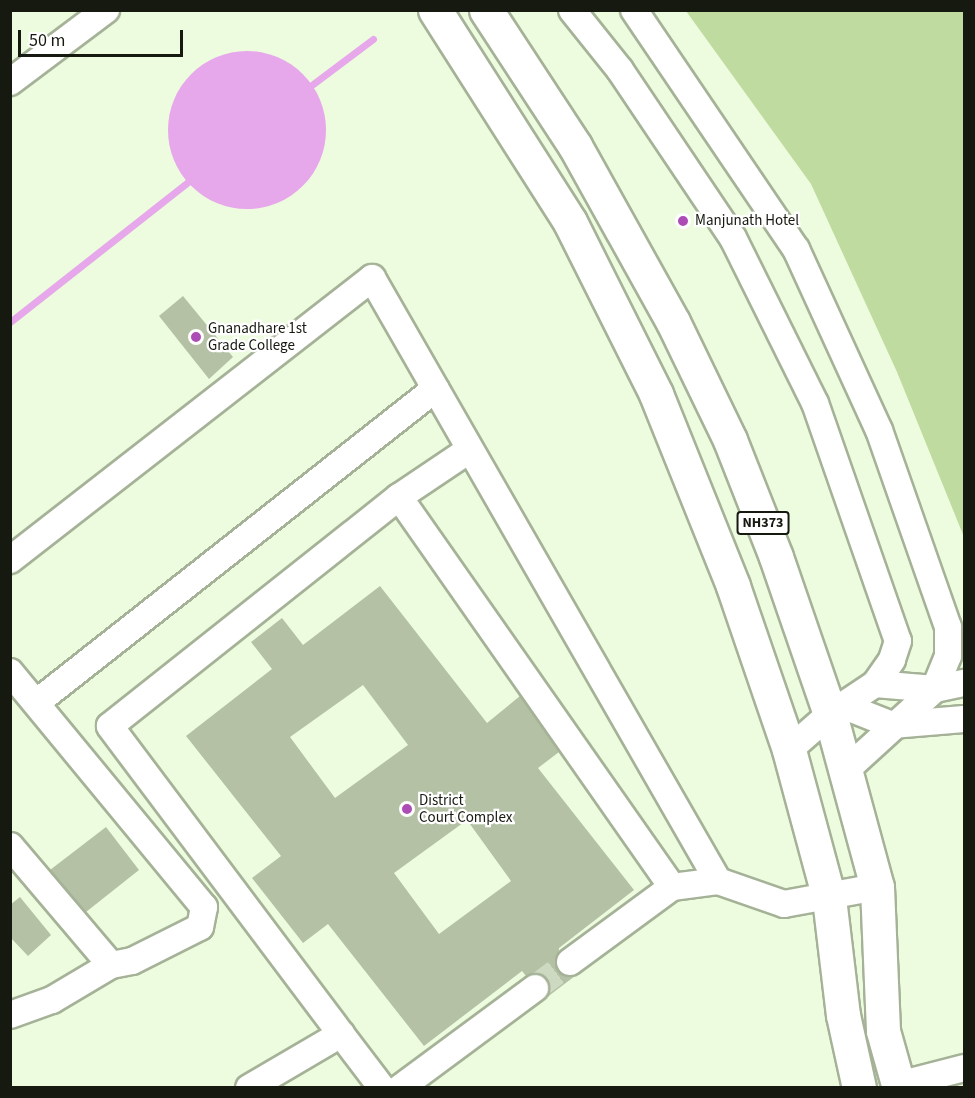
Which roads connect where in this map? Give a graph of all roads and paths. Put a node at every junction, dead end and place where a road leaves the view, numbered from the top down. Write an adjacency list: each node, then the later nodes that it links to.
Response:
1 (106, 10): 6 (street)
2 (435, 10): 19 (highway, NH373)
3 (486, 10): 16 (highway, NH373)
4 (634, 10): 14 (street)
5 (574, 11): 13 (street)
6 (10, 82)
7 (435, 389): 8 (street); 10 (street); 15 (street)
8 (469, 450): 9 (street); 22 (street)
9 (399, 497): 23 (street); 30 (street)
10 (10, 560)
11 (10, 672): 15 (street)
12 (964, 683): 14 (street)
13 (875, 684): 14 (street); 16 (street)
14 (935, 689): 18 (street)
15 (36, 703): 27 (street)
16 (837, 710): 18 (street); 19 (street); 20 (highway, NH373)
17 (964, 719): 18 (street)
18 (892, 726): 20 (street)
19 (789, 750): 25 (highway, NH373)
20 (846, 770): 24 (highway, NH373)
21 (10, 846): 27 (street)
22 (718, 881): 23 (street); 25 (street)
23 (672, 887): 26 (street)
24 (877, 887): 25 (street); 33 (highway, NH373)
25 (829, 898): 36 (highway, NH373)
26 (570, 962)
27 (111, 965): 29 (street)
28 (535, 988): 35 (street)
29 (10, 1015)
30 (341, 1034): 32 (street); 34 (street)
31 (964, 1068): 33 (street)
32 (264, 1084)
33 (898, 1086)
34 (382, 1088)
35 (400, 1088)
36 (859, 1088)

